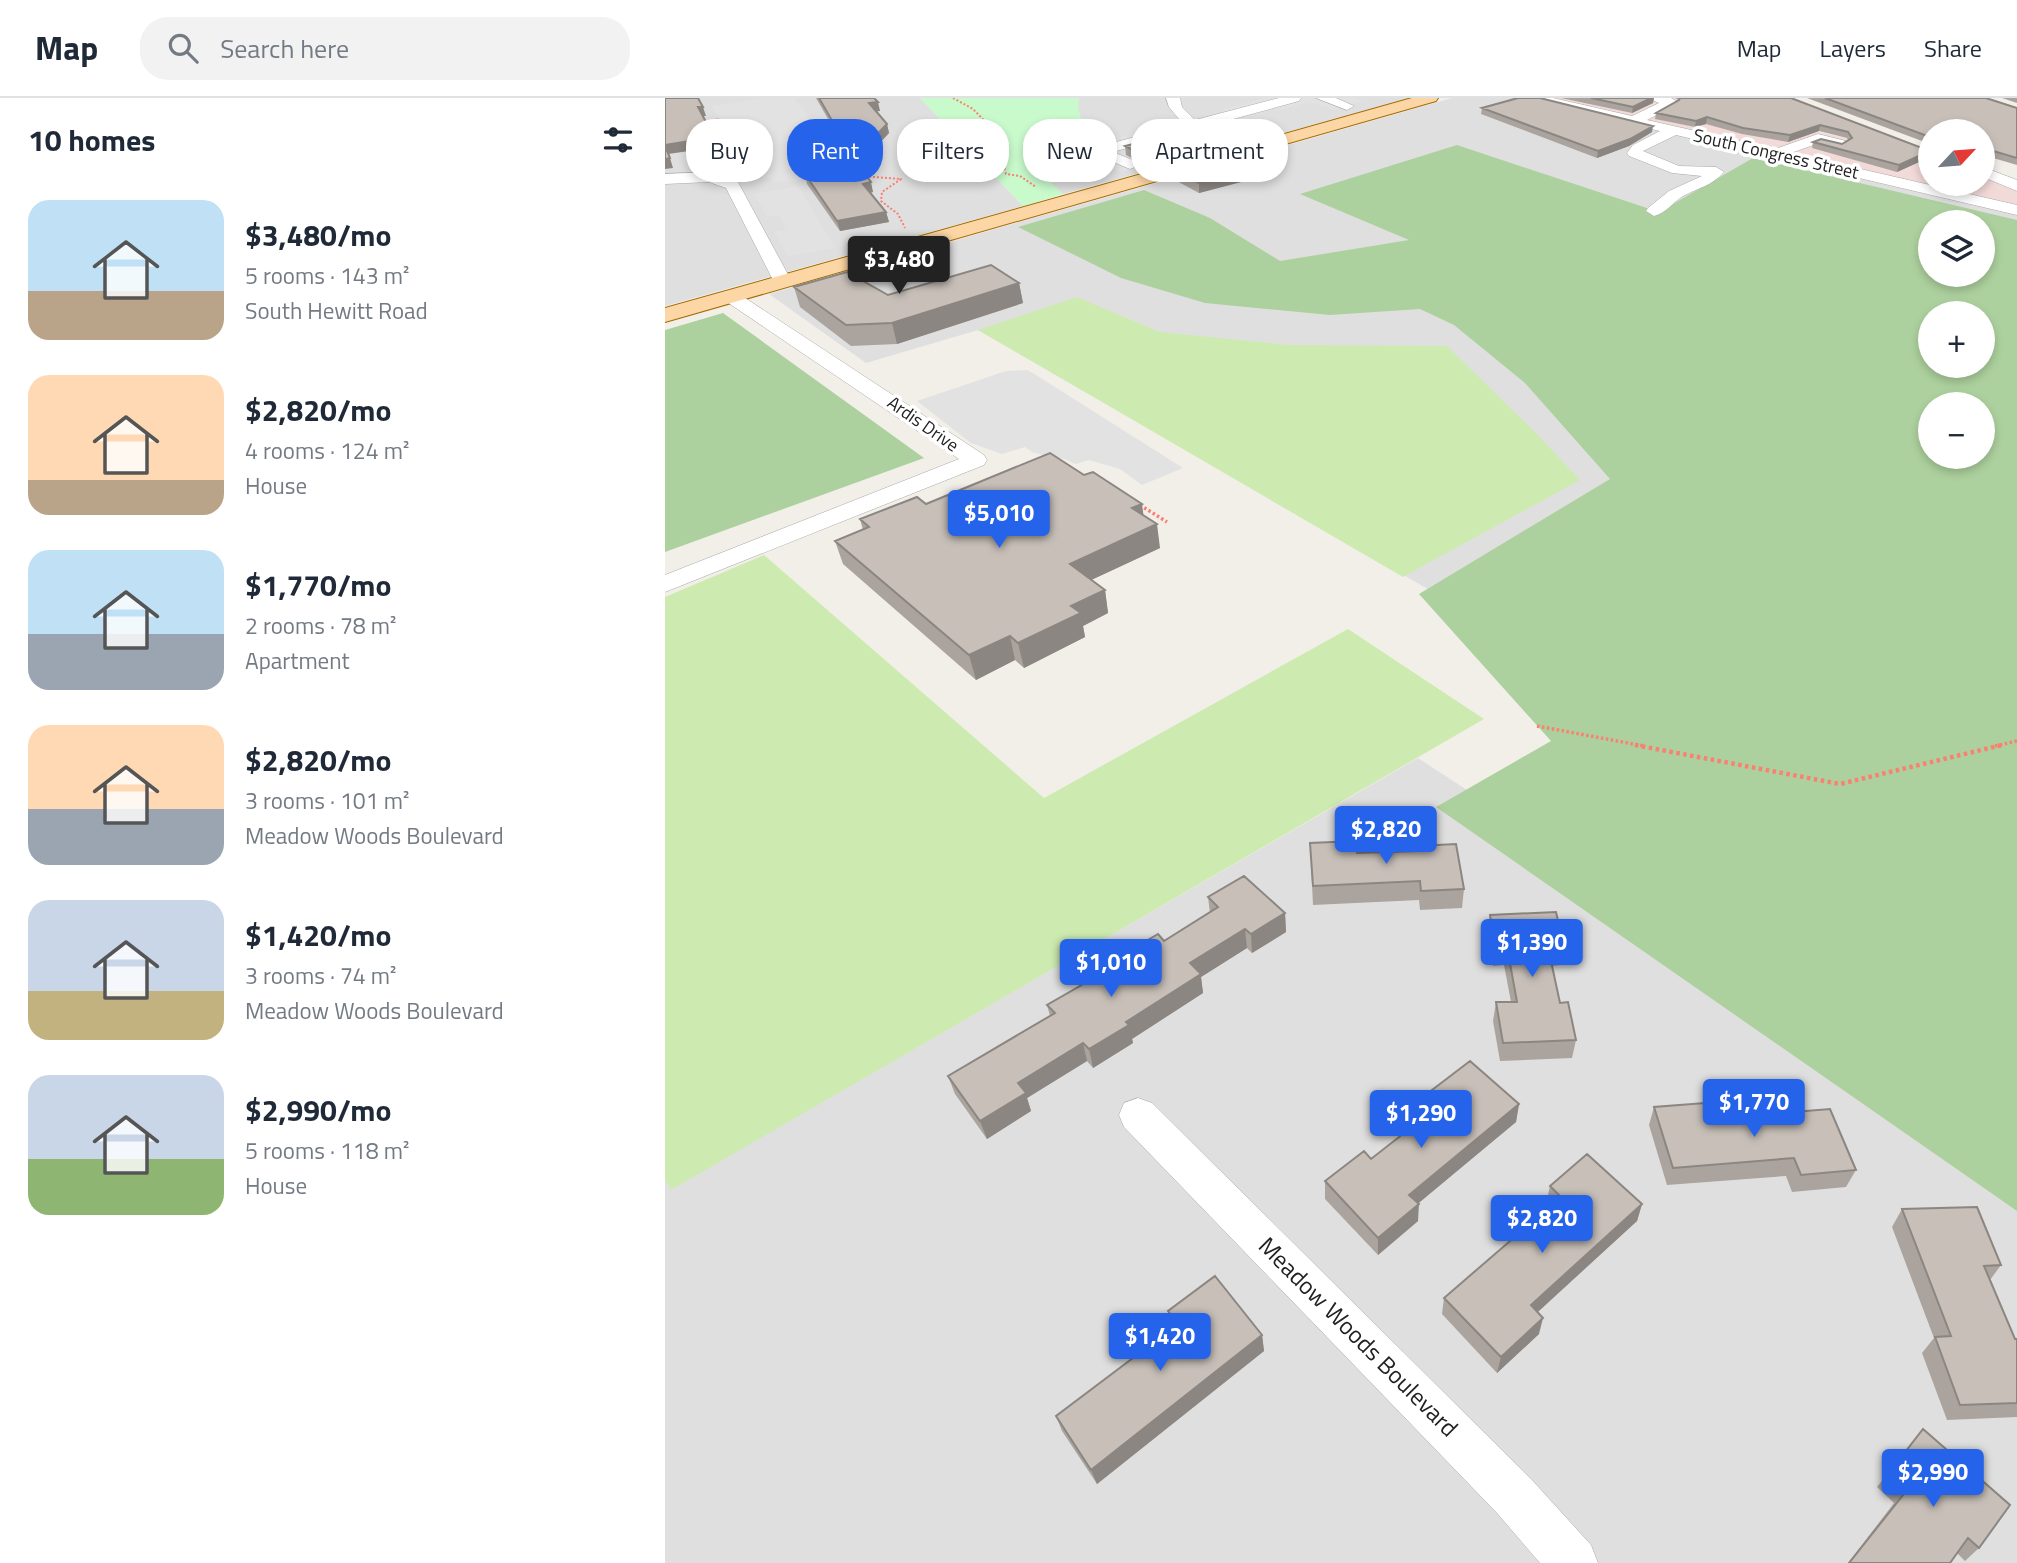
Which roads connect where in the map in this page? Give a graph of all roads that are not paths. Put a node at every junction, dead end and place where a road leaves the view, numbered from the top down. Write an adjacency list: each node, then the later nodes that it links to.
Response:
1 (1173, 98): 9 (street)
2 (1294, 98): 10 (street)
3 (1323, 98): 7 (street)
4 (1430, 98): 14 (main road)
5 (1536, 98): 8 (street, South Congress Street)
6 (1655, 98): 11 (street)
7 (1347, 106)
8 (1608, 115): 11 (street, South Congress Street); 12 (street)
9 (1187, 119)
10 (1218, 119)
11 (1633, 121): 13 (street, South Congress Street)
12 (1570, 122)
13 (1674, 130): 16 (street, South Congress Street); 20 (street)
14 (1288, 138)
15 (1131, 142): 19 (street)
16 (1752, 149): 18 (street, South Congress Street); 20 (street)
17 (1844, 152): 18 (street)
18 (1775, 154): 25 (street, South Congress Street)
19 (1130, 164)
20 (1716, 172): 26 (street)
21 (1995, 177): 24 (street)
22 (665, 180): 27 (street)
23 (1132, 182): 27 (main road)
24 (2017, 186)
25 (2017, 210)
26 (1654, 211)
27 (783, 282): 28 (main road)
28 (730, 296): 29 (main road); 30 (street, Ardis Drive)
29 (665, 315)
30 (665, 584)
31 (1138, 1115): 32 (street, Meadow Woods Boulevard)
32 (1573, 1563)

